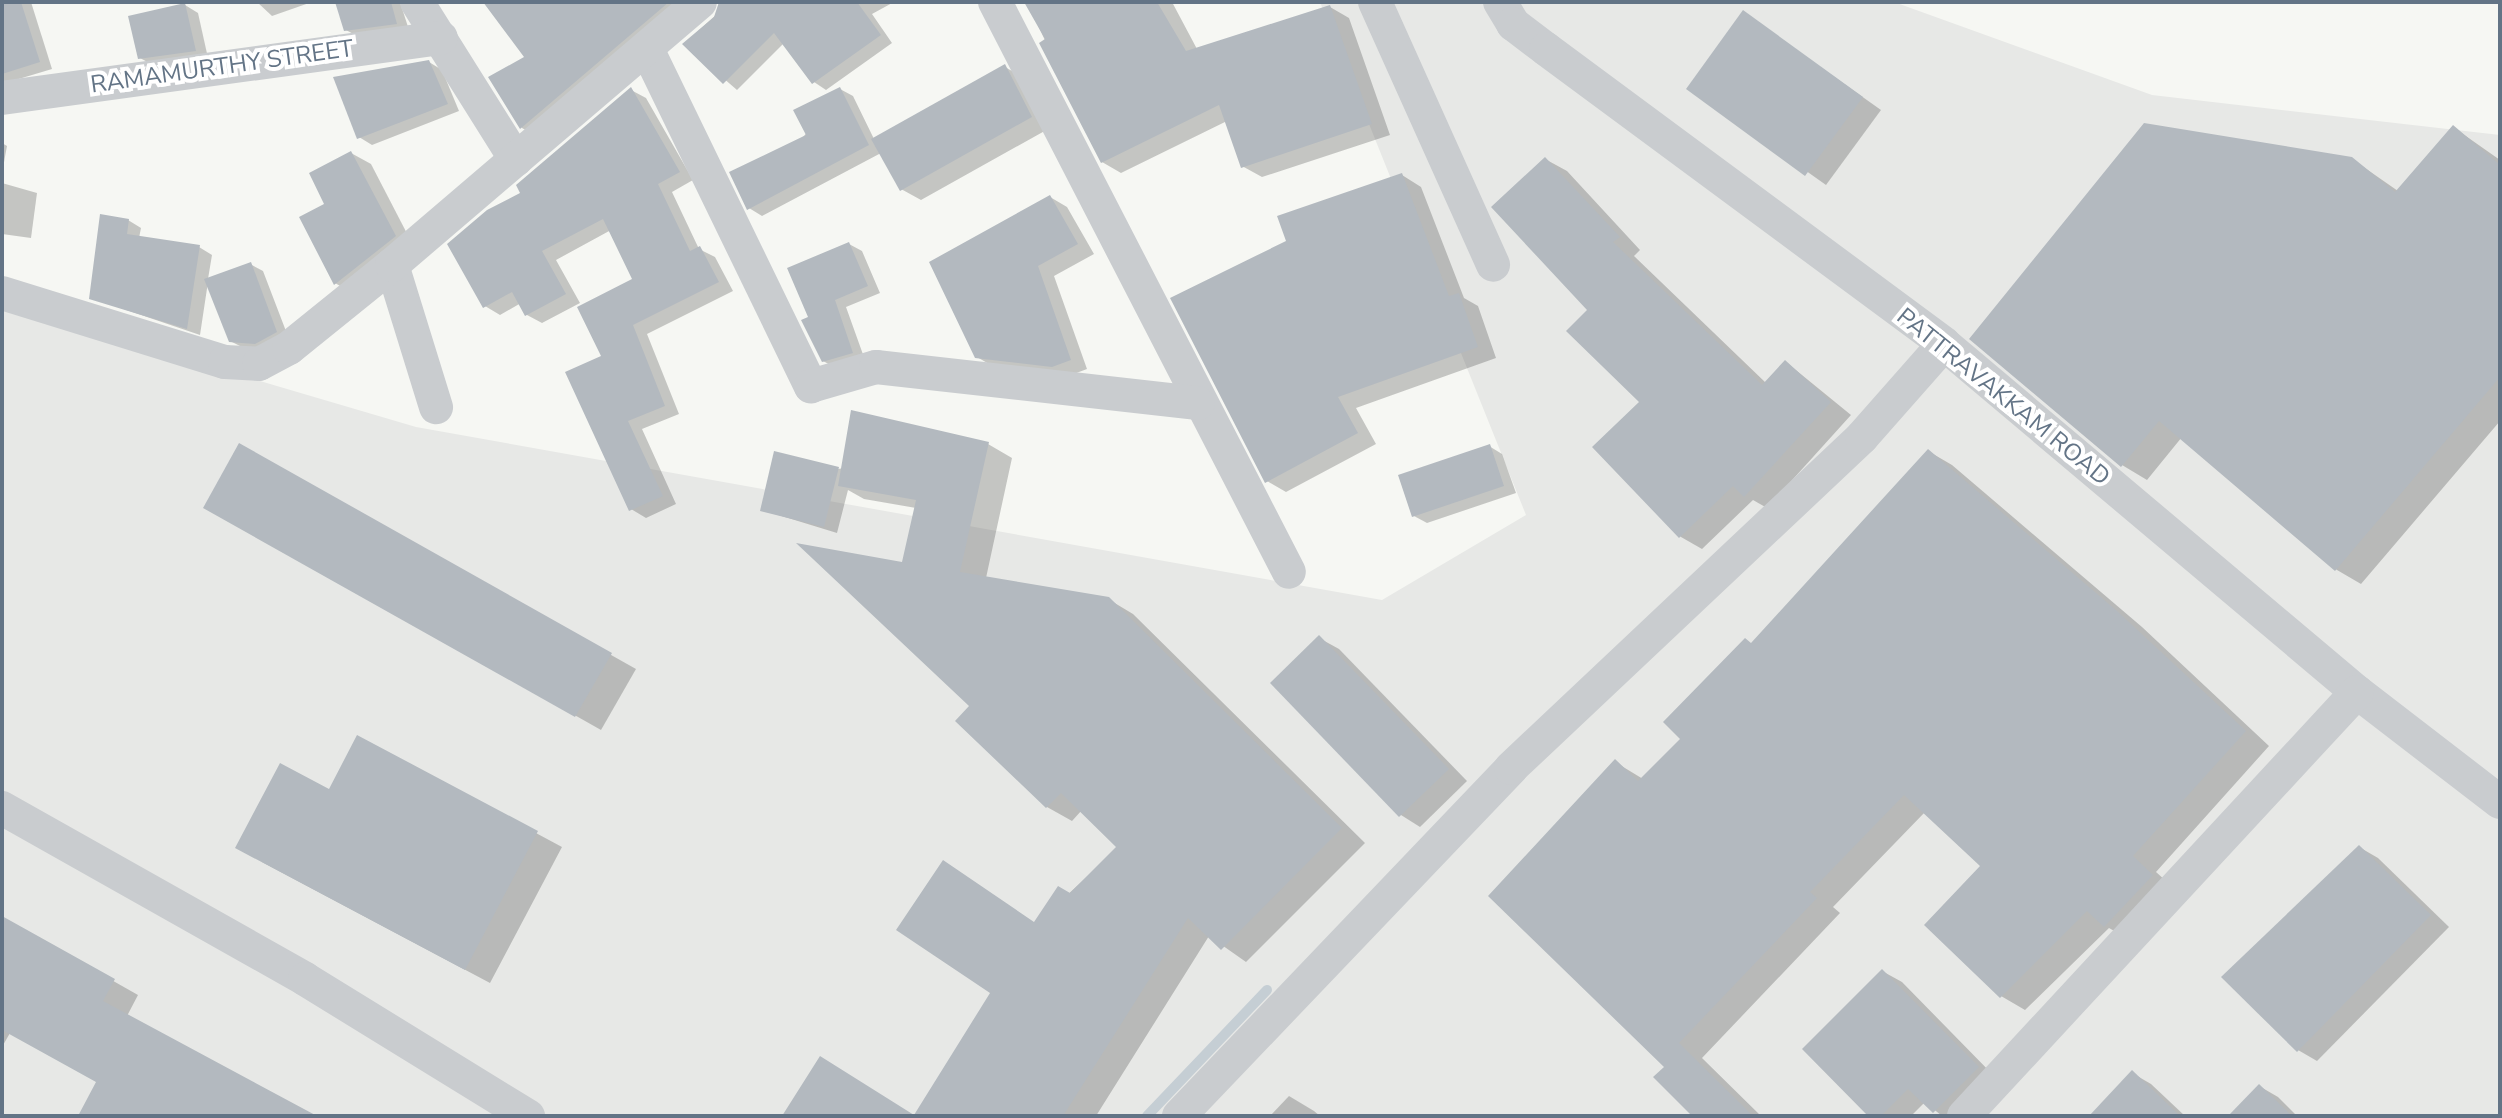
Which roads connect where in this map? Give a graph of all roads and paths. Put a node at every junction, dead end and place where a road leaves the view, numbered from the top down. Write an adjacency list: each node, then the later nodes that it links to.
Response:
1 (417, 2): 6 (street)
2 (700, 2): 7 (street)
3 (995, 2): 14 (street)
4 (1375, 2): 11 (street)
5 (1500, 2): 13 (street, PATTRAVAKKAM ROAD)
6 (441, 38): 8 (street, RAMAMURTHY STREET); 9 (street)
7 (648, 51): 9 (street); 14 (street)
8 (2, 98)
9 (516, 160): 10 (street)
10 (392, 265): 12 (street); 15 (street)
11 (1493, 265)
12 (2, 293)
13 (1944, 344): 17 (street, PATTRAVAKKAM ROAD); 21 (street)
14 (1198, 403): 16 (street)
15 (436, 407)
16 (1289, 572)
17 (2357, 692): 18 (street, PATTRAVAKKAM ROAD); 22 (street)
18 (2500, 802)
19 (2, 808): 20 (street)
20 (528, 1116)
21 (1179, 1116)
22 (1964, 1116)

